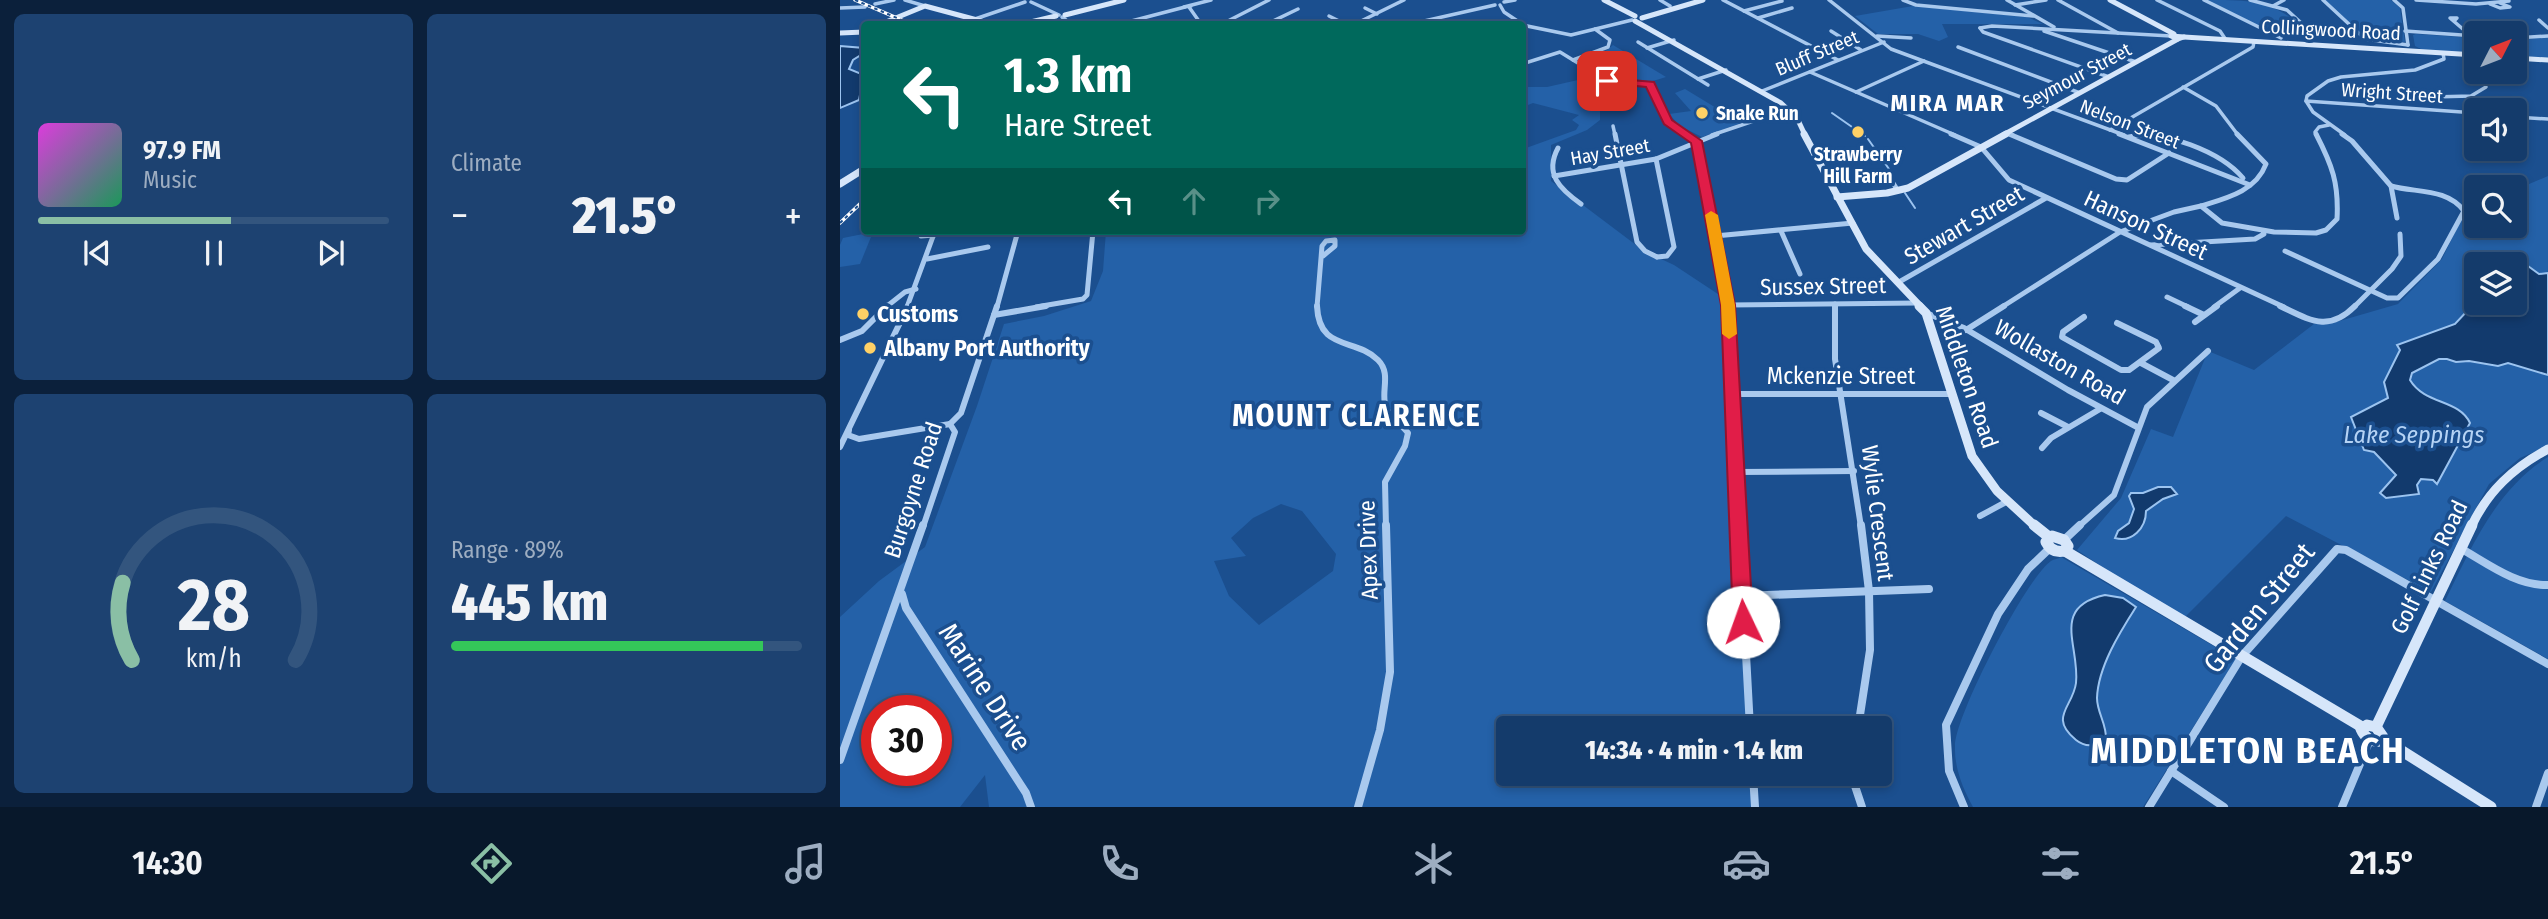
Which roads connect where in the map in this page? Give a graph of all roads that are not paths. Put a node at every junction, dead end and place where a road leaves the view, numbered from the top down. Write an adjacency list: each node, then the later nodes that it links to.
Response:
1 (894, 0): 34 (street)
2 (905, 0): 37 (street)
3 (1042, 0): 38 (street)
4 (1117, 0): 47 (main road)
5 (1124, 0): 47 (main road)
6 (1211, 0): 39 (street)
7 (1269, 0): 62 (street)
8 (1404, 0): 46 (street)
9 (1515, 0): 31 (street)
10 (1604, 0): 50 (main road, Middleton Road)
11 (1660, 0): 35 (street)
12 (1703, 0): 50 (main road)
13 (1723, 0): 45 (street)
14 (1829, 0): 80 (street, Nelson Street)
15 (1903, 0): 49 (street)
16 (2007, 0): 36 (street)
17 (2046, 0): 36 (street)
18 (2058, 0): 78 (street)
19 (2110, 0): 83 (main road)
20 (2157, 0): 87 (street)
21 (2204, 0): 81 (street)
22 (2250, 0): 40 (street)
23 (2284, 0): 40 (street)
24 (2323, 0): 94 (street)
25 (2394, 0): 75 (street)
26 (2417, 0): 33 (street)
27 (1029, 1): 38 (street); 52 (street)
28 (1782, 1): 32 (street)
29 (2509, 1): 30 (street)
30 (2498, 2): 33 (street); 33 (street)
31 (1499, 3): 65 (street); 66 (street)
32 (1775, 3): 45 (street); 51 (street)
33 (2487, 3)
34 (875, 4)
35 (1670, 5)
36 (2015, 5): 49 (street)
37 (925, 6): 52 (main road); 55 (main road)
38 (1044, 6): 47 (street)
39 (1186, 6): 60 (street); 61 (street)
40 (2273, 6): 81 (street)
41 (865, 7): 42 (street)
42 (840, 8)
43 (1365, 8): 46 (street)
44 (1298, 9): 53 (street)
45 (1744, 11): 51 (street)
46 (1377, 14): 64 (street)
47 (1060, 16): 57 (main road); 58 (main road); 59 (street)
48 (1328, 16): 63 (street)
49 (2033, 16): 69 (street)
50 (1635, 18): 72 (street); 86 (main road, Middleton Road)
51 (1758, 18): 100 (street)
52 (975, 19): 56 (main road)
53 (1275, 20)
54 (2539, 20): 71 (street)
55 (887, 21)
56 (982, 21)
57 (1036, 21)
58 (1041, 21)
59 (1067, 21)
60 (1139, 21)
61 (1198, 21)
62 (1228, 21)
63 (1339, 21)
64 (1362, 21)
65 (1424, 21)
66 (1517, 21)
67 (2454, 21): 70 (street)
68 (1526, 26): 72 (street)
69 (2054, 27)
70 (2464, 28)
71 (2548, 28)
72 (1595, 29): 99 (street)
73 (2043, 29): 78 (street, Collingwood Road); 103 (street); 107 (street, Collingwood Road)
74 (1830, 31): 95 (street)
75 (2405, 31): 79 (street); 94 (street)
76 (840, 33): 77 (main road)
77 (861, 33)
78 (2119, 33): 83 (street, Collingwood Road)
79 (2464, 35)
80 (1877, 36): 85 (street); 89 (street, Nelson Street)
81 (2279, 36): 91 (street)
82 (2548, 36): 84 (street)
83 (2177, 37): 87 (main road, Collingwood Road); 103 (main road, Seymour Street)
84 (2527, 37)
85 (1910, 38)
86 (1674, 40): 93 (street); 105 (main road, Middleton Road)
87 (2226, 40): 90 (main road, Collingwood Road)
88 (1638, 42): 93 (street)
89 (1884, 42): 95 (street, Bluff Street); 102 (street, Nelson Street)
90 (2254, 42): 91 (main road, Collingwood Road); 110 (street)
91 (2287, 43): 94 (main road, Collingwood Road)
92 (1958, 47): 114 (street)
93 (1647, 48): 108 (street)
94 (2409, 48): 96 (main road, Collingwood Road)
95 (1861, 50): 100 (street, Bluff Street)
96 (2443, 53): 97 (main road, Collingwood Road); 117 (street)
97 (2464, 54)
98 (2527, 59): 101 (main road)
99 (1573, 60): 104 (street); 129 (street)
100 (1838, 60): 106 (street, Bluff Street)
101 (2548, 60)
102 (1924, 61): 113 (street); 120 (street, Nelson Street)
103 (2136, 62): 107 (main road, Seymour Street)
104 (1526, 63)
105 (1726, 70): 108 (street); 112 (main road, Middleton Road)
106 (1810, 72): 112 (street, Bluff Street); 113 (street)
107 (2109, 77): 114 (main road, Seymour Street)
108 (1698, 79): 109 (street)
109 (1708, 85)
110 (2183, 87): 126 (street); 140 (street)
111 (2486, 87): 116 (street)
112 (1762, 91): 119 (main road, Middleton Road)
113 (1855, 92): 130 (street)
114 (2080, 93): 120 (main road, Seymour Street)
115 (2377, 95): 116 (street)
116 (2393, 98): 118 (street)
117 (2306, 101): 118 (street, Wright Street); 124 (street)
118 (2400, 107): 121 (street, Wright Street)
119 (1789, 109): 129 (street, Hay Street); 143 (main road, Middleton Road)
120 (2050, 109): 126 (street, Nelson Street); 127 (main road, Seymour Street)
121 (2464, 112)
122 (2527, 118): 123 (street)
123 (2548, 119)
124 (2329, 125): 141 (street); 150 (street)
125 (1613, 126): 134 (street)
126 (2110, 130): 128 (street, Nelson Street)
127 (2007, 133): 130 (main road, Seymour Street); 132 (street)
128 (2129, 137): 132 (street, Nelson Street); 138 (street)
129 (1696, 141): 133 (street, Hay Street); 156 (street)
130 (1981, 147): 142 (main road, Seymour Street); 144 (street, Hanson Street)
131 (1558, 148): 137 (street)
132 (2169, 153): 140 (street, Nelson Street)
133 (1656, 159): 134 (street, Hay Street); 161 (street)
134 (1619, 166): 137 (street, Hay Street); 161 (street)
135 (861, 171): 139 (main road)
136 (1885, 172): 142 (street)
137 (1553, 176): 145 (street)
138 (2243, 178)
139 (840, 184)
140 (2250, 185): 146 (street)
141 (2391, 186): 147 (street); 168 (street)
142 (1898, 191): 143 (main road, Seymour Street)
143 (1837, 197): 148 (main road, Middleton Road)
144 (2046, 198): 151 (street, Hanson Street); 165 (street, Stewart Street)
145 (1581, 204)
146 (2202, 206): 150 (street); 151 (street)
147 (2397, 218)
148 (1853, 223): 149 (street); 165 (main road, Middleton Road)
149 (1782, 231): 156 (street); 164 (street)
150 (2263, 231): 157 (street)
151 (2120, 232): 157 (street, Hanson Street); 179 (street)
152 (2400, 234): 168 (street)
153 (934, 235): 162 (street)
154 (1018, 235): 175 (street, Burgoyne Road)
155 (1093, 235): 175 (street)
156 (1716, 236): 172 (street)
157 (2147, 245): 166 (street, Hanson Street)
158 (988, 247): 162 (street)
159 (2285, 251): 168 (street)
160 (1323, 256): 220 (street, Apex Drive)
161 (1657, 257): 163 (street)
162 (927, 259): 167 (street)
163 (1661, 264)
164 (1800, 274)
165 (1899, 282): 170 (main road, Middleton Road)
166 (2239, 288): 168 (street, Hanson Street); 174 (street)
167 (916, 289): 180 (street); 191 (street)
168 (2370, 290)
169 (2167, 297): 174 (street)
170 (1919, 303): 171 (street, Sussex Street); 173 (main road, Middleton Road)
171 (1835, 304): 172 (street, Sussex Street); 185 (street, Wylie Crescent)
172 (1728, 305): 184 (street)
173 (1926, 313): 179 (street, Wollaston Road); 186 (main road, Middleton Road)
174 (2204, 315): 177 (street)
175 (994, 316): 189 (street, Burgoyne Road)
176 (2084, 317): 182 (street)
177 (2195, 322)
178 (2117, 323): 182 (street)
179 (1966, 330): 187 (street, Wollaston Road)
180 (840, 340)
181 (2208, 351): 183 (street)
182 (2141, 363): 183 (street)
183 (2173, 380): 190 (street)
184 (1732, 394): 185 (street, Mckenzie Street); 197 (street)
185 (1842, 394): 186 (street, Mckenzie Street); 196 (street, Wylie Crescent)
186 (1951, 394): 198 (main road, Middleton Road)
187 (2099, 409): 190 (street, Wollaston Road); 192 (street)
188 (2041, 413): 192 (street)
189 (950, 424): 191 (street); 206 (street, Burgoyne Road)
190 (2137, 427): 201 (street)
191 (849, 428): 193 (street)
192 (2068, 428): 194 (street)
193 (840, 447)
194 (2042, 448)
195 (2548, 449): 202 (main road, Golf Links Road)
196 (1854, 471): 197 (street); 205 (street, Wylie Crescent)
197 (1736, 472): 207 (street)
198 (2006, 502): 199 (street); 200 (main road, Middleton Road)
199 (1980, 516)
200 (2050, 543): 201 (main road); 223 (street)
201 (2065, 545): 209 (main road)
202 (2460, 548): 203 (street); 208 (main road, Golf Links Road)
203 (2548, 585)
204 (1929, 589): 205 (street)
205 (1868, 591): 207 (street); 212 (street, Wylie Crescent)
206 (901, 592): 214 (street, Burgoyne Road); 219 (street, Marine Drive)
207 (1741, 596): 211 (street)
208 (2435, 601): 209 (street, Garden Street); 210 (street); 213 (main road, Golf Links Road)
209 (2242, 656): 213 (main road); 215 (street, Garden Street)
210 (2548, 664)
211 (1749, 716)
212 (1860, 716)
213 (2376, 736): 226 (street, Golf Links Road); 227 (main road)
214 (840, 760)
215 (2171, 771): 224 (street, Garden Street); 225 (street)
216 (2548, 773): 228 (street)
217 (1754, 786): 221 (street)
218 (1855, 786): 222 (street)
219 (1031, 807)
220 (1357, 807)
221 (1755, 807)
222 (1862, 807)
223 (1964, 807)
224 (2149, 807)
225 (2224, 807)
226 (2342, 807)
227 (2491, 807)
228 (2536, 807)

